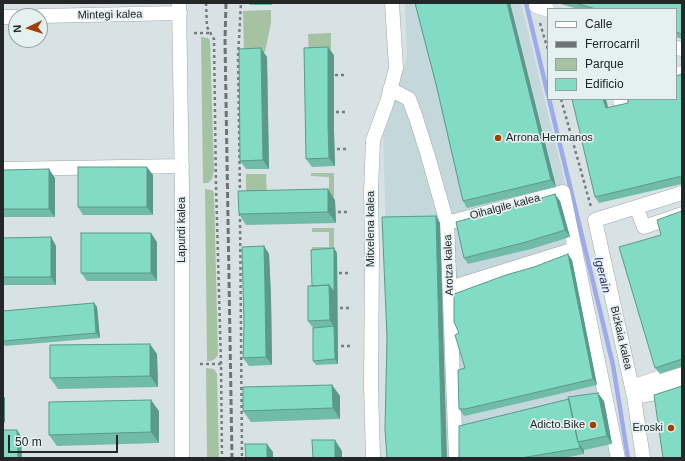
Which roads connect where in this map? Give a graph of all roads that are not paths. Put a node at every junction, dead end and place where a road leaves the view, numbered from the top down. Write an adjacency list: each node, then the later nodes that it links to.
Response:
1 (392, 3): 4 (street, Mitxelena kalea)
2 (179, 8): 3 (street, Mintegi kalea); 5 (street, Lapurdi kalea)
3 (48, 16)
4 (390, 89): 10 (street, Arotza kalea); 17 (street, Mitxelena kalea)
5 (182, 166): 6 (street); 16 (street, Lapurdi kalea)
6 (3, 169)
7 (682, 193): 8 (street)
8 (636, 207): 9 (street); 15 (street, Bizkaia kalea)
9 (682, 214)
10 (447, 223): 11 (street, Oihalgile kalea); 12 (street, Arotza kalea)
11 (575, 249): 12 (street); 19 (street)
12 (450, 288): 18 (street, Arotza kalea)
13 (682, 370): 15 (street)
14 (682, 384): 15 (street)
15 (633, 392): 20 (street, Bizkaia kalea)
16 (182, 458)
17 (373, 458)
18 (456, 458)
19 (618, 458)
20 (643, 458)

